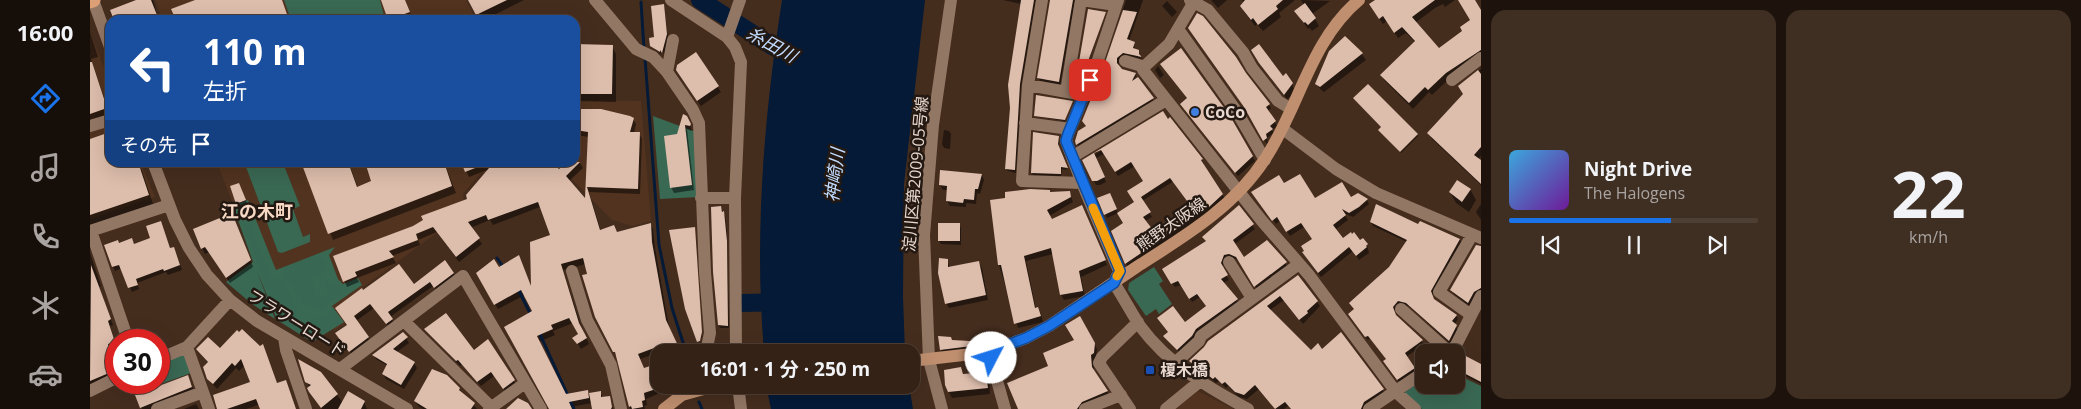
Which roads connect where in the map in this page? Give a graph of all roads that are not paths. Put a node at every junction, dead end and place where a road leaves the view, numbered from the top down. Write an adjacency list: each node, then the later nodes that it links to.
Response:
1 (91, 0): 13 (street)
2 (671, 0): 12 (street)
3 (952, 0): 60 (street, 淀川区第2009-05号線)
4 (1042, 0): 20 (street)
5 (1081, 0): 9 (street); 21 (street)
6 (1359, 0): 24 (main road, 熊野大阪線)
7 (598, 1): 18 (street)
8 (1193, 1): 11 (street); 24 (street)
9 (1117, 2): 22 (street)
10 (739, 3): 12 (street)
11 (1178, 29): 17 (street); 31 (street)
12 (729, 34): 36 (street)
13 (105, 35)
14 (673, 40): 18 (street)
15 (1481, 58): 19 (street)
16 (1125, 60): 17 (street)
17 (1145, 68): 23 (street)
18 (667, 72): 35 (street)
19 (1452, 80)
20 (1028, 85): 21 (street); 26 (street)
21 (1066, 92): 22 (street)
22 (1084, 95): 28 (street)
23 (1166, 100): 30 (street); 34 (street)
24 (1291, 109): 29 (main road, 熊野大阪線)
25 (105, 122): 27 (street)
26 (1025, 123): 28 (street); 33 (street)
27 (90, 126)
28 (1070, 129): 30 (street)
29 (1283, 129): 31 (main road, 熊野大阪線); 39 (street)
30 (1072, 157): 33 (street)
31 (1265, 160): 34 (main road, 熊野大阪線)
32 (155, 167): 37 (street, フラワーロード)
33 (1082, 183): 43 (street)
34 (1240, 192): 41 (street); 43 (main road, 熊野大阪線)
35 (701, 198): 36 (street); 53 (street)
36 (735, 198): 54 (street)
37 (169, 205): 38 (street); 46 (street, フラワーロード)
38 (90, 231): 51 (street)
39 (1477, 237): 48 (street)
40 (1229, 262): 45 (street)
41 (1299, 264): 45 (street); 69 (street)
42 (572, 271): 79 (street)
43 (1114, 283): 50 (street); 58 (main road, 熊野大阪線)
44 (1481, 296): 48 (street)
45 (1252, 298): 61 (street)
46 (230, 300): 52 (street, フラワーロード); 57 (street)
47 (1401, 308): 55 (street)
48 (1471, 315): 56 (street)
49 (404, 321): 62 (street); 65 (street); 73 (street)
50 (1138, 322): 61 (street); 72 (street)
51 (124, 329)
52 (284, 337): 62 (street, フラワーロード); 76 (street)
53 (708, 344)
54 (736, 344)
55 (1440, 344)
56 (1454, 344)
57 (187, 347): 59 (street); 68 (street)
58 (989, 352): 60 (main road, 熊野大阪線); 83 (street)
59 (170, 354)
60 (921, 361): 82 (street, 淀川区第2009-05号線)
61 (1175, 362): 64 (street)
62 (340, 369): 77 (street, フラワーロード)
63 (1415, 378): 69 (street)
64 (1199, 382): 86 (street); 87 (street)
65 (525, 383): 73 (street); 78 (street)
66 (105, 384): 67 (street)
67 (90, 391)
68 (203, 392): 74 (street); 75 (street)
69 (1396, 392): 88 (street); 89 (street)
70 (685, 394): 80 (main road)
71 (740, 394): 81 (street)
72 (1121, 395): 84 (street); 85 (street)
73 (490, 408)
74 (157, 409)
75 (209, 409)
76 (306, 409)
77 (407, 409)
78 (541, 409)
79 (621, 409)
80 (664, 409)
81 (742, 409)
82 (942, 409)
83 (1005, 409)
84 (1085, 409)
85 (1130, 409)
86 (1166, 409)
87 (1248, 409)
88 (1369, 409)
89 (1415, 409)

